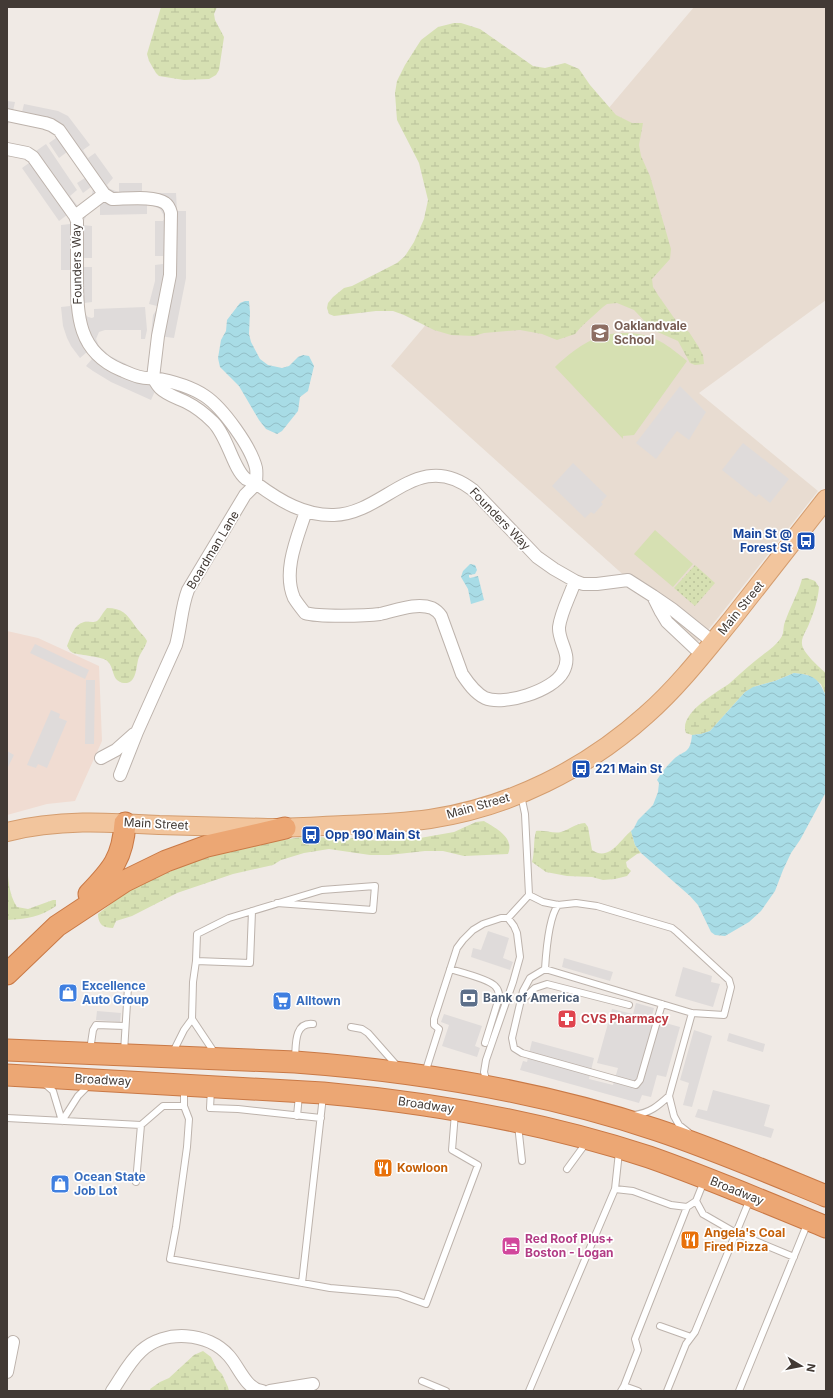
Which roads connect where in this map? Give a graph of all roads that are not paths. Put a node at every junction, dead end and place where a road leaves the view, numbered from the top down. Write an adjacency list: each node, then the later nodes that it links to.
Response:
1 (7, 116): 3 (street)
2 (7, 149): 4 (street)
3 (104, 194): 4 (street, Founders Way); 5 (street)
4 (76, 216): 5 (street, Founders Way)
5 (153, 378): 6 (street, Founders Way); 6 (street, Founders Way)
6 (256, 484): 8 (street, Founders Way); 11 (street, Boardman Lane)
7 (826, 499): 10 (main road, Main Street)
8 (306, 511): 9 (street, Founders Way); 9 (street)
9 (575, 581): 10 (street, Founders Way)
10 (708, 649): 14 (main road, Main Street)
11 (137, 732): 12 (street, Boardman Lane); 13 (street, Boardman Lane)
12 (101, 758)
13 (120, 775)
14 (520, 794): 16 (main road, Main Street); 18 (lane)
15 (125, 823): 16 (main road, Main Street); 17 (main road, Main Street); 23 (highway)
16 (285, 828): 23 (highway)
17 (7, 832)
18 (529, 895): 20 (lane); 22 (lane)
19 (277, 903): 19 (lane); 21 (lane)
20 (558, 905): 26 (lane); 32 (lane)
21 (252, 911): 24 (lane); 24 (lane)
22 (508, 918): 25 (lane); 51 (lane)
23 (57, 926): 27 (highway)
24 (196, 960): 33 (lane)
25 (450, 969): 37 (lane); 46 (lane)
26 (545, 969): 29 (lane); 30 (lane)
27 (7, 974)
28 (128, 987): 35 (lane)
29 (520, 1002): 30 (lane); 31 (lane)
30 (662, 1004): 32 (lane)
31 (629, 1005)
32 (692, 1013): 54 (lane)
33 (192, 1019): 41 (lane); 42 (lane)
34 (313, 1024): 43 (lane)
35 (126, 1026): 39 (lane); 40 (lane)
36 (351, 1027): 44 (lane)
37 (484, 1043)
38 (8, 1049): 39 (highway)
39 (90, 1054): 40 (highway)
40 (124, 1055): 41 (highway)
41 (170, 1058): 42 (highway)
42 (219, 1059): 43 (highway)
43 (295, 1062): 44 (highway)
44 (404, 1073): 46 (highway)
45 (7, 1075): 47 (highway, Broadway)
46 (425, 1076): 51 (highway)
47 (37, 1077): 48 (highway, Broadway); 61 (lane)
48 (95, 1080): 49 (highway, Broadway); 61 (lane)
49 (184, 1085): 50 (highway, Broadway); 55 (lane)
50 (211, 1086): 52 (highway, Broadway); 57 (lane)
51 (487, 1086): 60 (highway)
52 (300, 1091): 53 (highway, Broadway); 57 (lane)
53 (323, 1093): 56 (highway, Broadway); 59 (lane)
54 (669, 1096): 60 (lane); 66 (lane)
55 (184, 1106): 63 (lane); 81 (lane)
56 (456, 1109): 62 (highway, Broadway); 81 (lane)
57 (297, 1116): 59 (lane)
58 (7, 1118): 61 (lane)
59 (321, 1118): 81 (lane)
60 (615, 1118): 66 (highway)
61 (62, 1121): 63 (lane)
62 (517, 1122): 64 (highway, Broadway); 67 (lane)
63 (141, 1125): 70 (lane)
64 (588, 1139): 65 (highway, Broadway); 68 (lane)
65 (619, 1148): 69 (highway, Broadway); 72 (lane)
66 (708, 1148): 71 (highway)
67 (522, 1161)
68 (567, 1169)
69 (706, 1178): 74 (highway, Broadway); 76 (lane)
70 (136, 1182)
71 (798, 1185): 73 (lane); 75 (highway)
72 (615, 1189): 77 (lane); 93 (lane)
73 (826, 1189)
74 (751, 1196): 78 (highway, Broadway); 79 (lane)
75 (826, 1196)
76 (696, 1201): 77 (lane); 79 (lane)
77 (687, 1207): 88 (lane)
78 (818, 1224): 80 (lane)
79 (736, 1233): 80 (lane); 83 (lane)
80 (794, 1256): 96 (lane)
81 (302, 1283)
82 (660, 1326): 83 (lane)
83 (691, 1337): 95 (lane)
84 (13, 1342): 85 (street)
85 (7, 1372)
86 (422, 1381): 92 (lane)
87 (313, 1384): 91 (street)
88 (622, 1388): 94 (lane)
89 (112, 1391): 90 (street)
90 (262, 1391)
91 (270, 1391)
92 (446, 1391)
93 (529, 1391)
94 (638, 1391)
95 (667, 1391)
96 (739, 1391)

